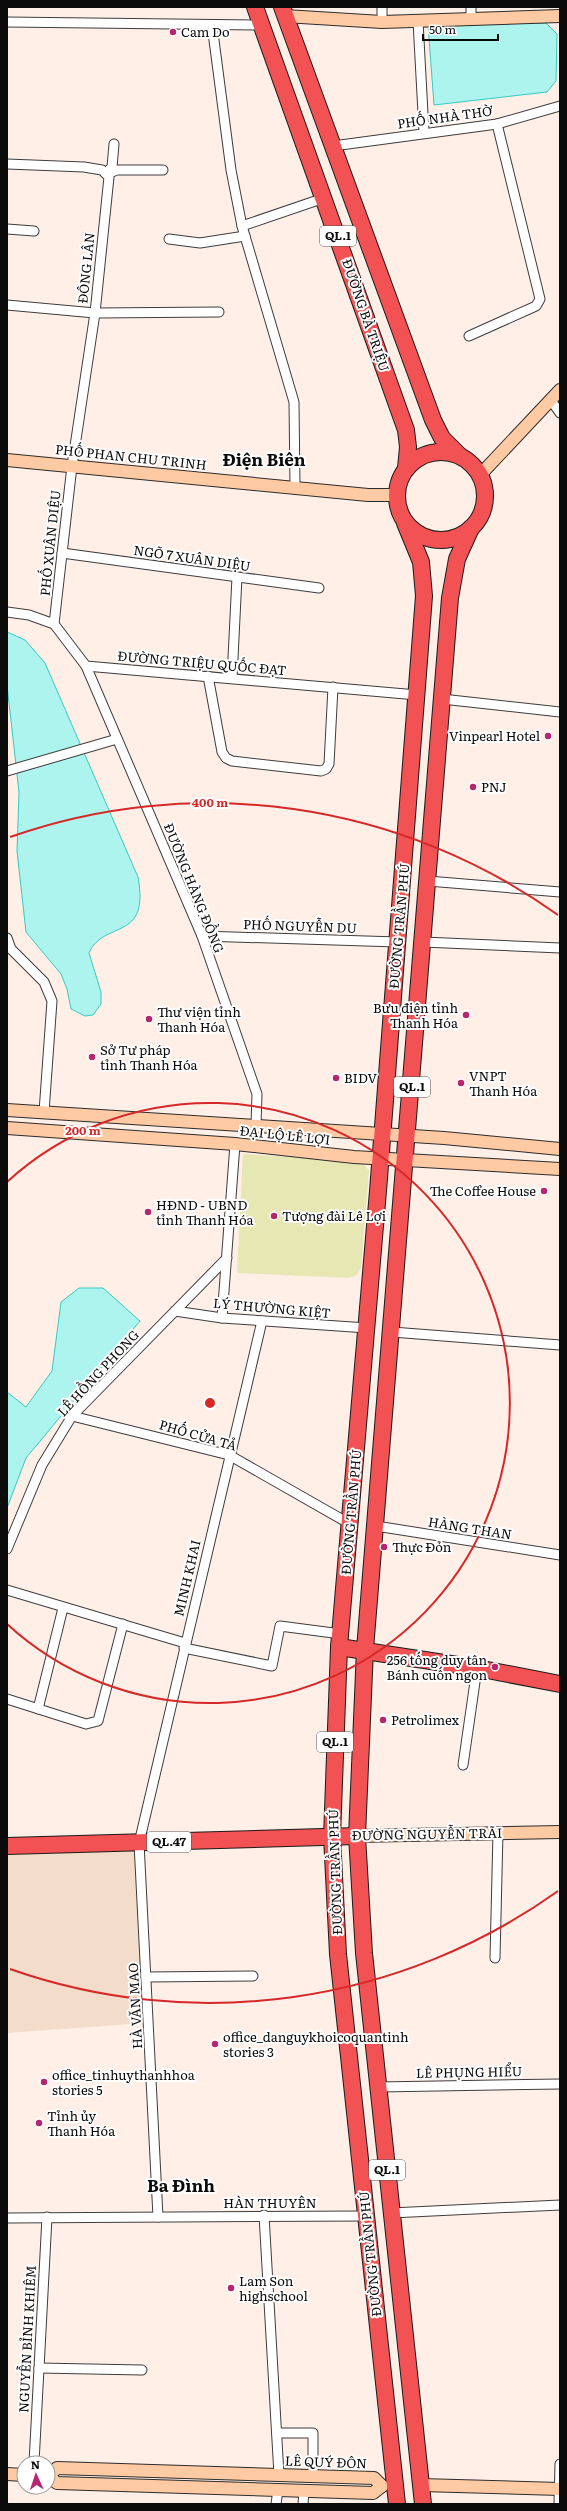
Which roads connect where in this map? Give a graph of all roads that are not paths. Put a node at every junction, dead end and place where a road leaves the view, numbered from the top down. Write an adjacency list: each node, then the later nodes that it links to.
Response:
1 (254, 7): 10 (highway, ĐƯỜNG BÀ TRIỆU / QL.1)
2 (382, 7): 8 (street)
3 (283, 12): 8 (street); 10 (highway); 15 (highway, ĐƯỜNG BÀ TRIỆU / QL.1)
4 (471, 13): 5 (street); 6 (street)
5 (560, 16)
6 (418, 21): 8 (street); 13 (street)
7 (7, 22): 9 (street)
8 (382, 22)
9 (212, 25): 10 (street); 20 (street)
10 (261, 25): 19 (highway, ĐƯỜNG BÀ TRIỆU / QL.1)
11 (560, 106): 12 (street, PHỐ NHÀ THỜ)
12 (497, 124): 13 (street, PHỐ NHÀ THỜ); 28 (street)
13 (424, 132): 15 (street, PHỐ NHÀ THỜ)
14 (114, 144): 18 (street, ĐÔNG LÂN)
15 (333, 146): 32 (highway, ĐƯỜNG BÀ TRIỆU / QL.1)
16 (7, 164): 18 (street)
17 (163, 170): 18 (street)
18 (107, 174): 27 (street, ĐÔNG LÂN)
19 (324, 198): 20 (street); 35 (highway, ĐƯỜNG BÀ TRIỆU / QL.1)
20 (242, 226): 23 (street)
21 (7, 229): 22 (street)
22 (34, 232)
23 (245, 236): 24 (street); 37 (street)
24 (169, 239)
25 (7, 305): 27 (street)
26 (219, 312): 27 (street)
27 (95, 313): 34 (street, ĐÔNG LÂN)
28 (469, 336)
29 (560, 390): 30 (street)
30 (550, 399): 31 (street); 36 (street)
31 (560, 413)
32 (459, 455): 35 (highway); 36 (highway)
33 (7, 460): 34 (street, PHỐ PHAN CHU TRINH)
34 (72, 466): 37 (street, PHỐ PHAN CHU TRINH); 41 (street, PHỐ XUÂN DIỆU)
35 (406, 468): 38 (highway)
36 (480, 475): 40 (highway)
37 (295, 487): 38 (street, PHỐ PHAN CHU TRINH)
38 (396, 495): 39 (highway)
39 (405, 523): 40 (highway); 50 (highway, ĐƯỜNG TRẦN PHÚ / QL.1)
40 (471, 528): 51 (highway, ĐƯỜNG TRẦN PHÚ / QL.1)
41 (62, 553): 42 (street, NGÕ 7 XUÂN DIỆU); 45 (street, PHỐ XUÂN DIỆU)
42 (237, 577): 43 (street, NGÕ 7 XUÂN DIỆU); 48 (street)
43 (319, 588)
44 (7, 612): 45 (street)
45 (54, 624): 46 (street)
46 (86, 666): 47 (street, ĐƯỜNG TRIỆU QUỐC ĐẠT); 53 (street, ĐƯỜNG HÀNG ĐỒNG)
47 (208, 676): 48 (street, ĐƯỜNG TRIỆU QUỐC ĐẠT); 49 (street)
48 (232, 678): 49 (street, ĐƯỜNG TRIỆU QUỐC ĐẠT)
49 (333, 687): 50 (street, ĐƯỜNG TRIỆU QUỐC ĐẠT)
50 (417, 695): 55 (highway, ĐƯỜNG TRẦN PHÚ / QL.1)
51 (442, 699): 52 (street); 56 (highway, ĐƯỜNG TRẦN PHÚ / QL.1)
52 (560, 712)
53 (117, 739): 54 (street); 59 (street, ĐƯỜNG HÀNG ĐỒNG)
54 (7, 771)
55 (408, 818): 56 (highway); 61 (highway, ĐƯỜNG TRẦN PHÚ / QL.1)
56 (433, 820): 57 (highway, ĐƯỜNG TRẦN PHÚ / QL.1)
57 (428, 881): 58 (street); 62 (highway, ĐƯỜNG TRẦN PHÚ / QL.1)
58 (560, 892)
59 (202, 936): 61 (street, PHỐ NGUYỄN DU); 67 (street, ĐƯỜNG HÀNG ĐỒNG)
60 (7, 938): 64 (street)
61 (398, 942): 69 (highway, ĐƯỜNG TRẦN PHÚ / QL.1)
62 (424, 942): 63 (street); 70 (highway, ĐƯỜNG TRẦN PHÚ / QL.1)
63 (560, 948)
64 (9, 949): 66 (street)
65 (7, 1110): 66 (street, ĐẠI LỘ LÊ LỢI)
66 (44, 1112): 67 (street, ĐẠI LỘ LÊ LỢI)
67 (256, 1126): 69 (street, ĐẠI LỘ LÊ LỢI)
68 (7, 1128): 71 (street, ĐẠI LỘ LÊ LỢI)
69 (383, 1133): 70 (street, ĐẠI LỘ LÊ LỢI); 73 (highway, ĐƯỜNG TRẦN PHÚ / QL.1)
70 (408, 1135): 72 (street, ĐẠI LỘ LÊ LỢI); 74 (highway, ĐƯỜNG TRẦN PHÚ / QL.1)
71 (235, 1144): 73 (street, ĐẠI LỘ LÊ LỢI); 76 (street)
72 (560, 1149)
73 (380, 1159): 74 (street, ĐẠI LỘ LÊ LỢI); 80 (highway, ĐƯỜNG TRẦN PHÚ / QL.1)
74 (406, 1161): 75 (street, ĐẠI LỘ LÊ LỢI); 81 (highway, ĐƯỜNG TRẦN PHÚ / QL.1)
75 (560, 1169)
76 (228, 1258): 77 (street, LÊ HỒNG PHONG); 78 (street)
77 (175, 1311): 78 (street, LÝ THƯỜNG KIỆT); 83 (street, LÊ HỒNG PHONG)
78 (222, 1318): 79 (street, LÝ THƯỜNG KIỆT)
79 (262, 1321): 80 (street, LÝ THƯỜNG KIỆT); 84 (street, MINH KHAI)
80 (367, 1328): 85 (highway, ĐƯỜNG TRẦN PHÚ / QL.1)
81 (392, 1332): 82 (street); 86 (highway, ĐƯỜNG TRẦN PHÚ / QL.1)
82 (560, 1344)
83 (72, 1416): 84 (street, PHỐ CỬA TẢ); 87 (street, LÊ HỒNG PHONG)
84 (229, 1455): 85 (street, PHỐ CỬA TẢ); 93 (street, MINH KHAI)
85 (350, 1524): 86 (highway); 92 (highway, ĐƯỜNG TRẦN PHÚ / QL.1)
86 (376, 1526): 88 (street, HÀNG THAN); 94 (highway, ĐƯỜNG TRẦN PHÚ / QL.1)
87 (7, 1549)
88 (560, 1555)
89 (7, 1590): 90 (street)
90 (63, 1608): 91 (street); 98 (street)
91 (123, 1624): 93 (street); 98 (street)
92 (340, 1640): 93 (street); 94 (highway); 103 (highway, ĐƯỜNG TRẦN PHÚ / QL.1)
93 (185, 1645): 104 (street, MINH KHAI)
94 (365, 1649): 95 (highway); 102 (highway, ĐƯỜNG TRẦN PHÚ / QL.1)
95 (477, 1668): 96 (highway); 99 (street)
96 (560, 1684)
97 (7, 1699): 98 (street)
98 (38, 1709)
99 (463, 1765)
100 (498, 1832): 101 (street, ĐƯỜNG NGUYỄN TRÃI); 102 (street, ĐƯỜNG NGUYỄN TRÃI); 106 (street)
101 (560, 1832)
102 (357, 1836): 103 (highway, ĐƯỜNG NGUYỄN TRÃI / QL.47); 110 (highway, ĐƯỜNG TRẦN PHÚ / QL.1)
103 (332, 1837): 104 (highway, ĐƯỜNG NGUYỄN TRÃI / QL.47); 114 (highway, ĐƯỜNG TRẦN PHÚ / QL.1)
104 (139, 1842): 105 (highway, ĐƯỜNG NGUYỄN TRÃI / QL.47); 108 (street, HÀ VĂN MAO)
105 (7, 1846)
106 (495, 1958)
107 (253, 1976): 108 (street)
108 (146, 1977): 116 (street, HÀ VĂN MAO)
109 (560, 2084): 110 (street, LÊ PHỤNG HIỂU)
110 (378, 2087): 112 (highway, ĐƯỜNG TRẦN PHÚ / QL.1)
111 (560, 2205): 112 (street)
112 (391, 2213): 114 (highway); 127 (highway, ĐƯỜNG TRẦN PHÚ / QL.1)
113 (264, 2215): 114 (street, HÀN THUYÊN); 116 (street, HÀN THUYÊN); 120 (street)
114 (366, 2216): 128 (highway, ĐƯỜNG TRẦN PHÚ / QL.1)
115 (47, 2217): 116 (street, HÀN THUYÊN); 117 (street, HÀN THUYÊN); 118 (street, NGUYỄN BỈNH KHIÊM)
116 (158, 2217)
117 (7, 2218)
118 (38, 2368): 119 (street); 121 (street, NGUYỄN BỈNH KHIÊM)
119 (142, 2370)
120 (277, 2433): 124 (street); 125 (street)
121 (34, 2455)
122 (560, 2464): 129 (street)
123 (56, 2470): 124 (street, LÊ QUÝ ĐÔN)
124 (279, 2475): 125 (street, LÊ QUÝ ĐÔN)
125 (313, 2476): 128 (street, LÊ QUÝ ĐÔN)
126 (56, 2483): 130 (street, LÊ QUÝ ĐÔN)
127 (421, 2486): 128 (highway); 129 (street); 135 (highway, ĐƯỜNG TRẦN PHÚ / QL.1)
128 (389, 2487): 131 (street, LÊ QUÝ ĐÔN); 134 (highway, ĐƯỜNG TRẦN PHÚ / QL.1)
129 (559, 2489): 136 (street)
130 (278, 2490): 131 (street, LÊ QUÝ ĐÔN); 132 (street)
131 (304, 2491): 133 (street)
132 (276, 2504)
133 (303, 2504)
134 (398, 2504)
135 (423, 2504)
136 (559, 2504)

